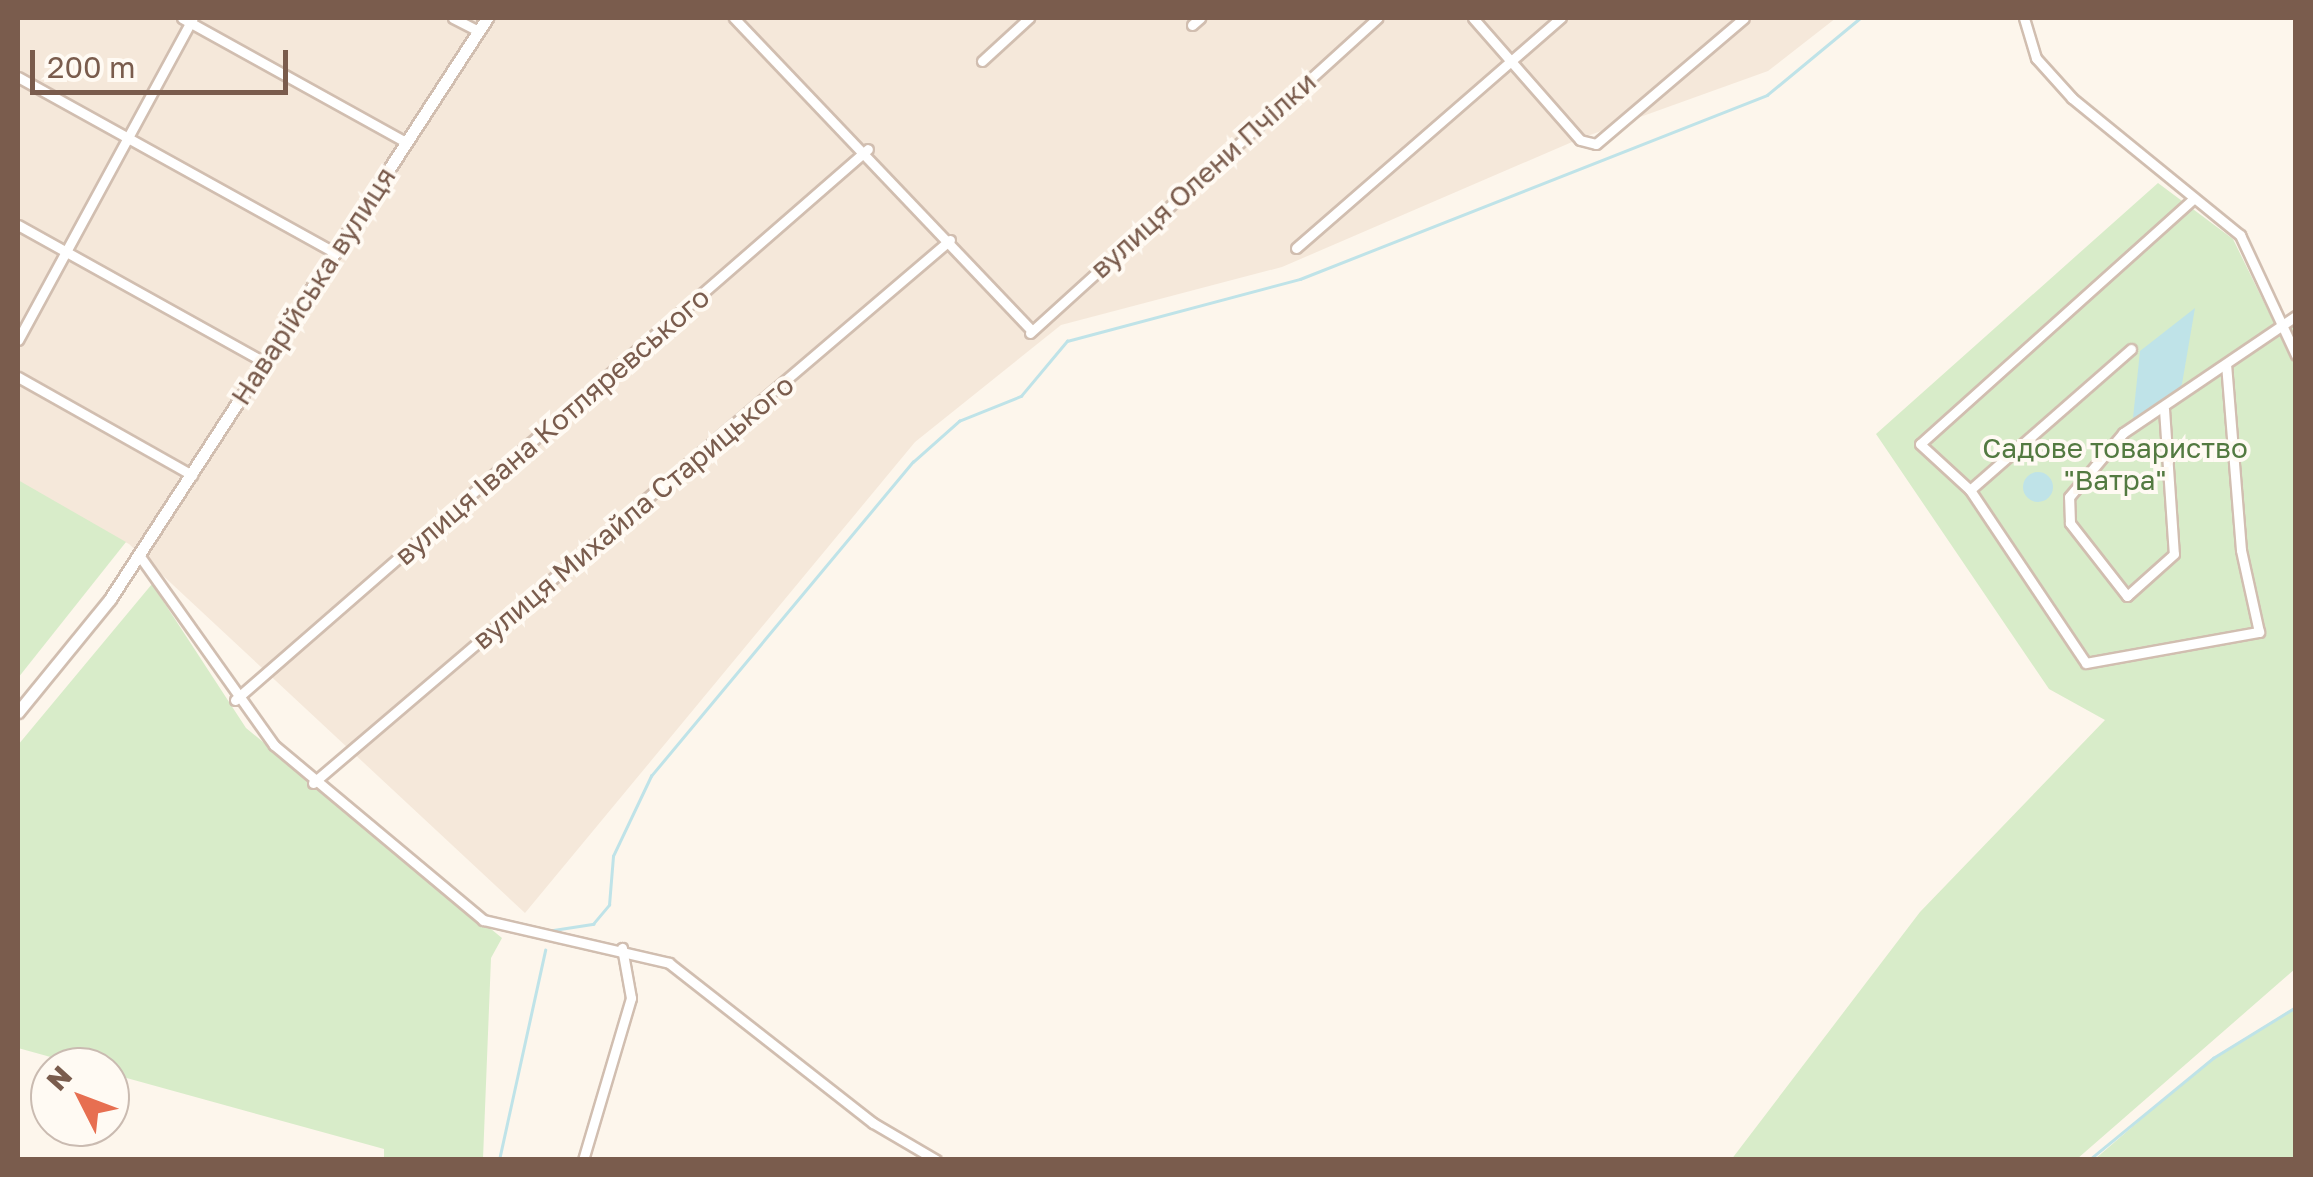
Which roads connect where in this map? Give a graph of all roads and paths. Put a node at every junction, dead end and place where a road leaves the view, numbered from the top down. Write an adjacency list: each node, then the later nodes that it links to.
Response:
1 (453, 18): 11 (street)
2 (487, 18): 11 (street, Наварійська вулиця)
3 (734, 18): 17 (street)
4 (1029, 18): 12 (street)
5 (1377, 18): 20 (street, вулиця Олени Пчілки)
6 (1472, 18): 13 (street)
7 (1561, 18): 13 (street)
8 (1744, 18): 13 (street)
9 (2024, 18): 18 (street)
10 (188, 19): 15 (street); 16 (street)
11 (478, 32): 16 (street, Наварійська вулиця)
12 (982, 61)
13 (1510, 62): 21 (street)
14 (18, 77): 15 (street)
15 (126, 138): 22 (street); 23 (street)
16 (406, 142): 23 (street, Наварійська вулиця)
17 (868, 149): 20 (street); 36 (street, вулиця Івана Котляревського)
18 (2192, 200): 25 (street); 34 (street)
19 (18, 225): 22 (street)
20 (950, 240): 38 (street, вулиця Михайла Старицького)
21 (1296, 248)
22 (67, 252): 26 (street); 29 (street)
23 (334, 252): 29 (street, Наварійська вулиця)
24 (2296, 316): 25 (street)
25 (2280, 322): 28 (street); 30 (street)
26 (18, 340)
27 (2132, 349): 34 (street)
28 (2296, 354)
29 (264, 362): 33 (street, Наварійська вулиця)
30 (2226, 365): 32 (street); 34 (street)
31 (18, 377): 33 (street)
32 (2164, 410): 32 (street)
33 (192, 475): 35 (street, Наварійська вулиця)
34 (1970, 490)
35 (139, 555): 36 (street); 37 (street, Наварійська вулиця)
36 (235, 700): 38 (street)
37 (18, 712)
38 (313, 783): 39 (street)
39 (622, 948): 40 (street); 41 (street)
40 (583, 1160)
41 (936, 1160)

